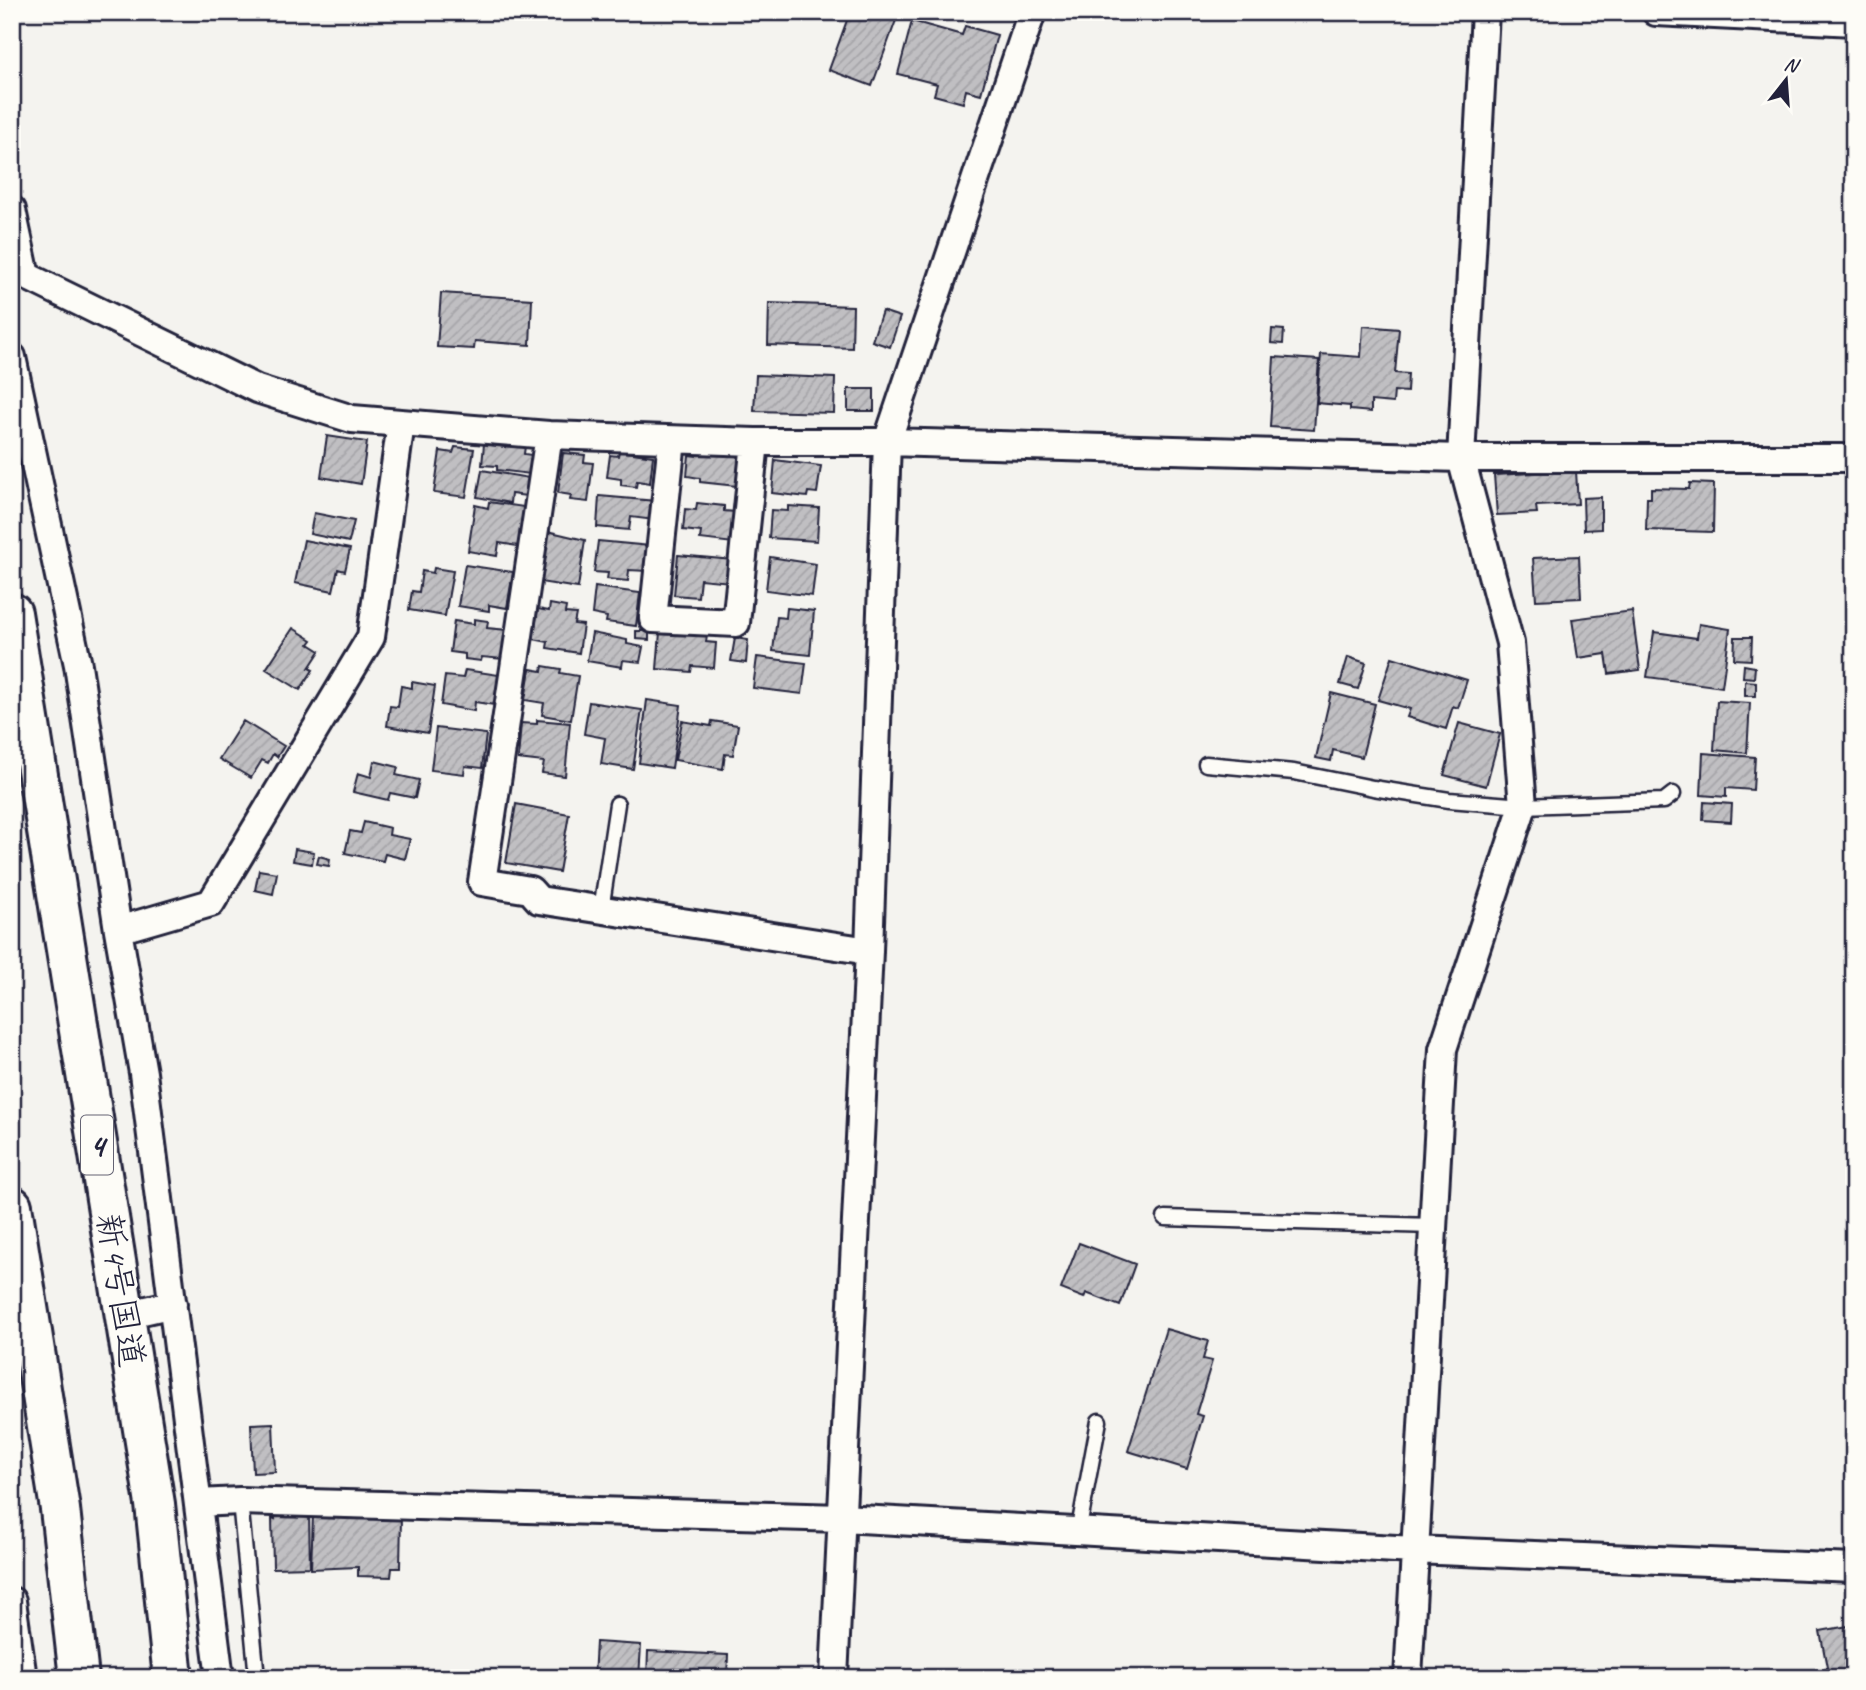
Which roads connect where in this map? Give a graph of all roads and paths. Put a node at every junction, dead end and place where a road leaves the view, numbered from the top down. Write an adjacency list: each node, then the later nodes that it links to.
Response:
1 (1032, 12): 13 (street)
2 (1485, 12): 14 (street)
3 (1656, 12): 4 (street)
4 (1713, 14): 5 (street)
5 (1854, 22)
6 (12, 210): 7 (street)
7 (19, 272): 9 (street)
8 (12, 357): 22 (street)
9 (401, 423): 10 (street); 22 (street)
10 (549, 435): 11 (street); 21 (street)
11 (672, 440): 12 (street); 12 (street)
12 (755, 442): 13 (street)
13 (887, 442): 14 (street); 23 (street)
14 (1461, 458): 15 (street); 20 (street)
15 (1854, 458)
16 (12, 614): 28 (highway, 新4号国道 / 4)
17 (1206, 764): 20 (lane)
18 (1673, 794): 20 (lane)
19 (617, 804): 21 (lane)
20 (1523, 806): 26 (street)
21 (601, 910): 23 (street)
22 (118, 930): 27 (street)
23 (869, 951): 32 (street)
24 (12, 1206): 38 (highway)
25 (1165, 1218): 26 (lane)
26 (1433, 1226): 34 (street)
27 (173, 1304): 28 (street); 31 (street)
28 (125, 1315): 39 (highway, 新4号国道 / 4)
29 (1099, 1421): 33 (lane)
30 (240, 1500): 31 (street); 32 (street); 41 (lane)
31 (198, 1503): 40 (street)
32 (842, 1518): 33 (street); 42 (street)
33 (1078, 1533): 34 (street)
34 (1414, 1550): 35 (street); 43 (street)
35 (1854, 1568)
36 (12, 1601): 37 (street)
37 (23, 1678)
38 (79, 1678)
39 (173, 1678)
40 (220, 1678)
41 (257, 1678)
42 (834, 1678)
43 (1408, 1678)

